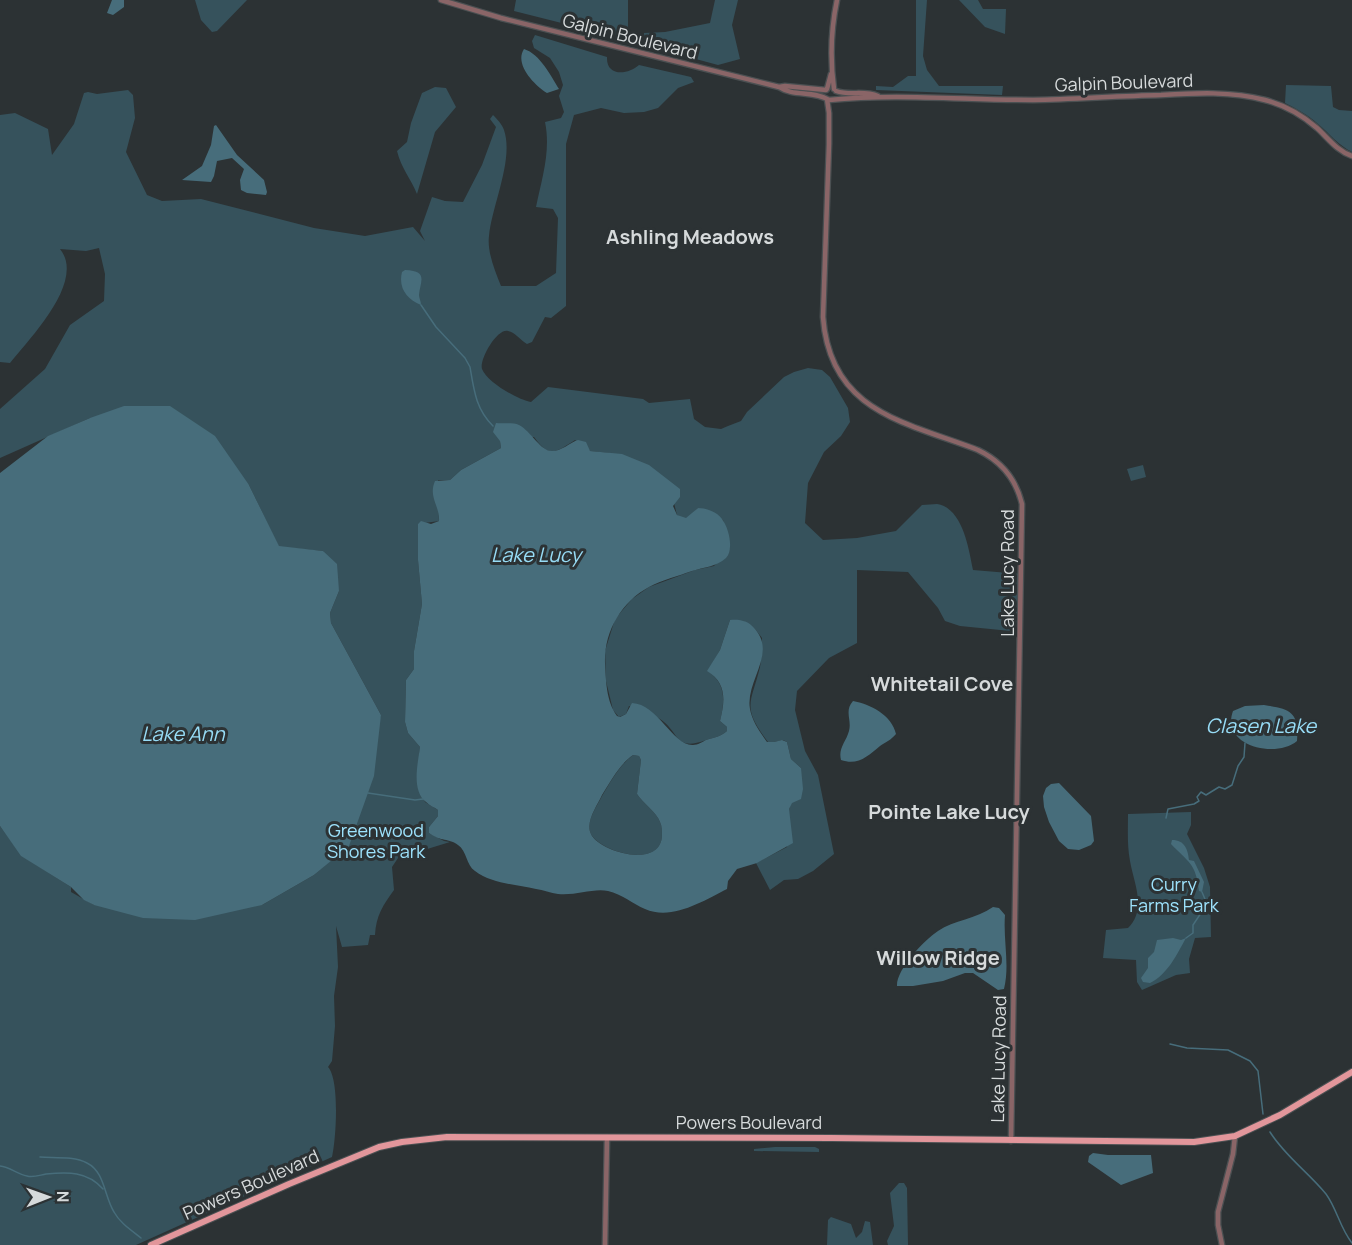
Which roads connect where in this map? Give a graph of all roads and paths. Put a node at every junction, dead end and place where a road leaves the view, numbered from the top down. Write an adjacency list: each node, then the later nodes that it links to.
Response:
1 (441, 0): 4 (street, Galpin Boulevard)
2 (837, 0): 3 (street)
3 (831, 74): 5 (street); 6 (street)
4 (779, 87): 5 (street, Galpin Boulevard); 8 (street, Galpin Boulevard)
5 (826, 89): 6 (street, Galpin Boulevard); 8 (street)
6 (835, 90): 7 (street, Galpin Boulevard); 8 (street)
7 (878, 96): 8 (street, Galpin Boulevard); 9 (street, Galpin Boulevard)
8 (830, 99): 13 (street, Lake Lucy Road)
9 (1352, 156)
10 (1352, 1072): 11 (main road, Powers Boulevard)
11 (1235, 1136): 13 (main road, Powers Boulevard); 16 (street)
12 (607, 1138): 13 (main road, Powers Boulevard); 14 (main road, Powers Boulevard); 15 (street)
13 (1011, 1140)
14 (151, 1245)
15 (605, 1245)
16 (1222, 1245)

